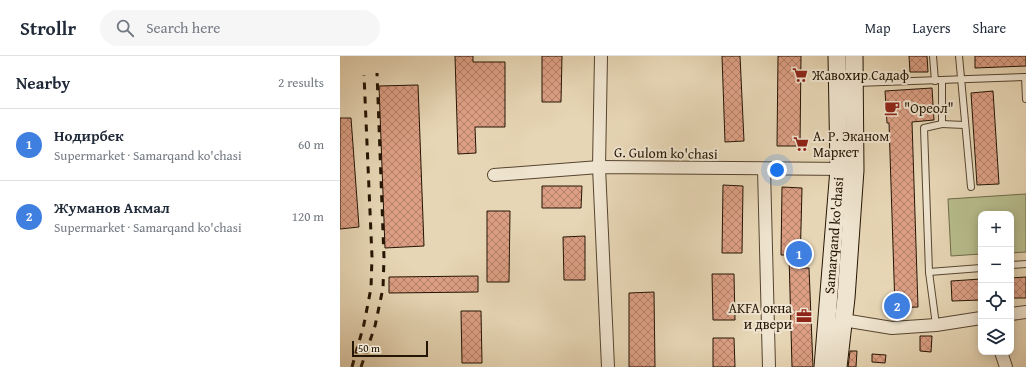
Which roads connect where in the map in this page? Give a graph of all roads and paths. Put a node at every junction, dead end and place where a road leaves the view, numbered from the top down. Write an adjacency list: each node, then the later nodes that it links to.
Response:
1 (601, 56): 14 (street)
2 (837, 56): 16 (main road, Samarqand ko'chasi)
3 (854, 56): 10 (main road, Samarqand ko'chasi)
4 (933, 56): 8 (lane)
5 (959, 56): 7 (lane)
6 (1026, 77): 7 (lane); 11 (lane)
7 (962, 80): 9 (lane); 13 (lane)
8 (935, 81): 9 (lane); 10 (lane)
9 (942, 81): 12 (lane)
10 (856, 83): 16 (main road, Samarqand ko'chasi)
11 (1026, 99)
12 (942, 124): 13 (lane); 22 (lane)
13 (964, 125): 18 (lane)
14 (599, 167): 15 (street, G. Gulom ko'chasi); 17 (street, G. Gulom ko'chasi); 29 (street)
15 (764, 169): 16 (street, G. Gulom ko'chasi); 30 (street)
16 (847, 169): 26 (main road, Samarqand ko'chasi); 31 (main road, Samarqand ko'chasi)
17 (494, 175)
18 (971, 187)
19 (1026, 264): 20 (lane)
20 (1014, 265)
21 (978, 268): 22 (lane)
22 (929, 272): 27 (lane)
23 (1026, 312): 24 (street)
24 (1014, 314)
25 (978, 318): 27 (street)
26 (843, 320): 27 (street); 32 (main road, Samarqand ko'chasi)
27 (936, 325)
28 (1002, 355): 33 (street)
29 (608, 367)
30 (769, 367)
31 (823, 367)
32 (838, 367)
33 (1006, 367)

